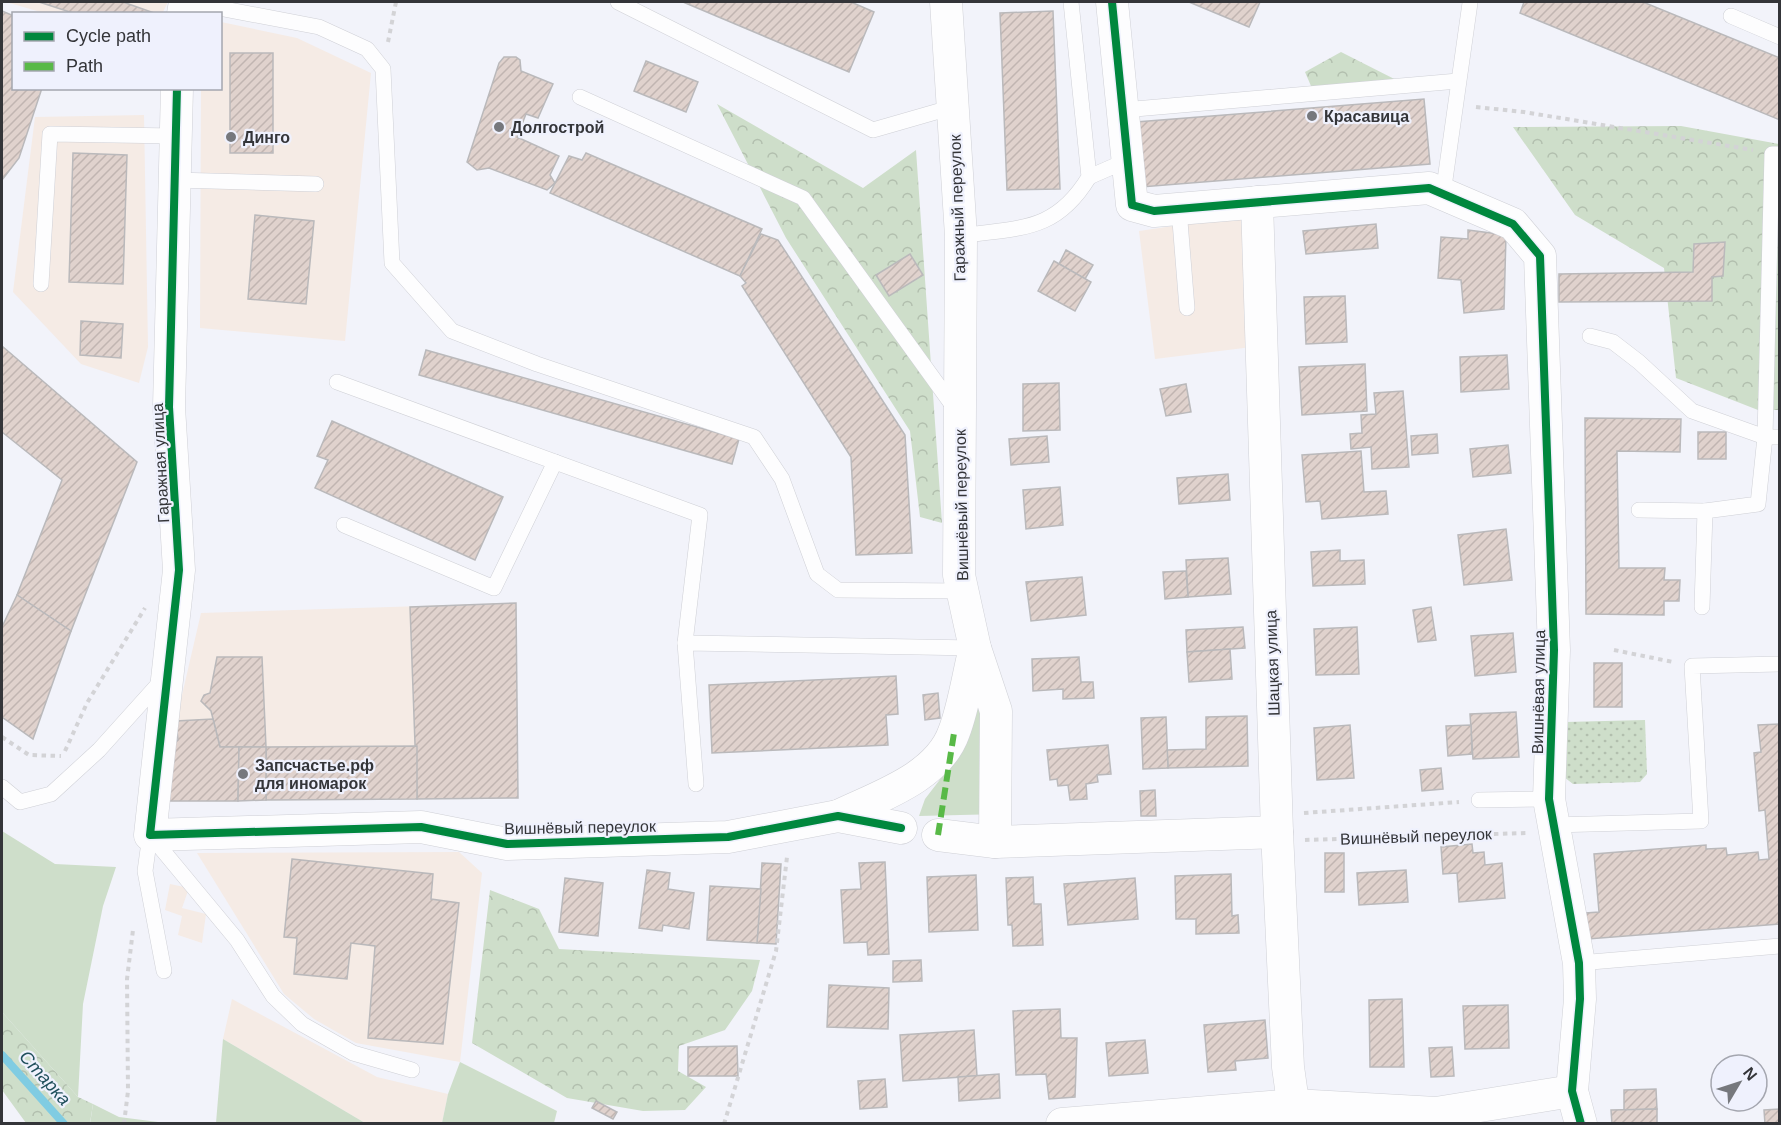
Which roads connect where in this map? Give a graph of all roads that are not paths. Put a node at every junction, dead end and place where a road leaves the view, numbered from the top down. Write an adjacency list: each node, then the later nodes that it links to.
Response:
1 (186, 2): 34 (lane)
2 (618, 2): 12 (lane)
3 (946, 2): 12 (street, Гаражный переулок)
4 (1071, 2): 17 (lane)
5 (1112, 2): 13 (street)
6 (1469, 2): 9 (lane)
7 (1731, 16): 8 (lane)
8 (1779, 37)
9 (1458, 81): 13 (lane); 20 (lane)
10 (177, 90): 14 (street, Гаражная улица)
11 (580, 97): 28 (lane)
12 (953, 107): 23 (street, Гаражный переулок)
13 (1123, 110): 16 (street)
14 (176, 136): 18 (street, Гаражная улица); 24 (lane)
15 (1776, 154): 29 (lane)
16 (1128, 160): 17 (lane); 22 (street)
17 (1089, 177): 23 (lane)
18 (175, 180): 19 (lane); 39 (street, Гаражная улица)
19 (316, 184)
20 (1443, 194): 21 (street); 44 (street, Вишнёвая улица)
21 (1257, 202): 22 (street); 46 (street, Шацкая улица)
22 (1179, 209): 25 (lane)
23 (961, 236): 28 (street, Гаражный переулок)
24 (41, 284)
25 (1187, 308)
26 (1590, 336): 29 (lane)
27 (337, 382): 30 (lane)
28 (960, 415): 34 (street, Вишнёвый переулок)
29 (1772, 437): 32 (lane)
30 (555, 462): 33 (lane); 36 (lane)
31 (1639, 510): 32 (lane)
32 (1706, 511): 35 (lane)
33 (344, 525)
34 (963, 591): 37 (street, Вишнёвый переулок)
35 (1702, 607)
36 (686, 643): 37 (lane); 40 (lane)
37 (975, 648): 43 (street); 49 (street, Вишнёвый переулок)
38 (1779, 664): 44 (lane)
39 (168, 673): 41 (lane); 47 (street, Гаражная улица)
40 (696, 784)
41 (2, 787)
42 (1479, 800): 44 (lane, Вишнёвый переулок)
43 (837, 816): 45 (street, Вишнёвый переулок); 47 (street, Вишнёвый переулок)
44 (1552, 819): 51 (street, Вишнёвая улица)
45 (901, 828)
46 (1277, 829): 49 (street); 55 (street, Шацкая улица)
47 (150, 835): 52 (lane); 53 (lane)
48 (938, 835): 49 (street)
49 (995, 842)
50 (1779, 946): 51 (lane)
51 (1579, 963): 54 (street, Вишнёвая улица)
52 (164, 971)
53 (412, 1070)
54 (1572, 1091): 55 (street); 57 (street, Вишнёвая улица)
55 (1295, 1114): 56 (street)
56 (1062, 1124)
57 (1581, 1124)

